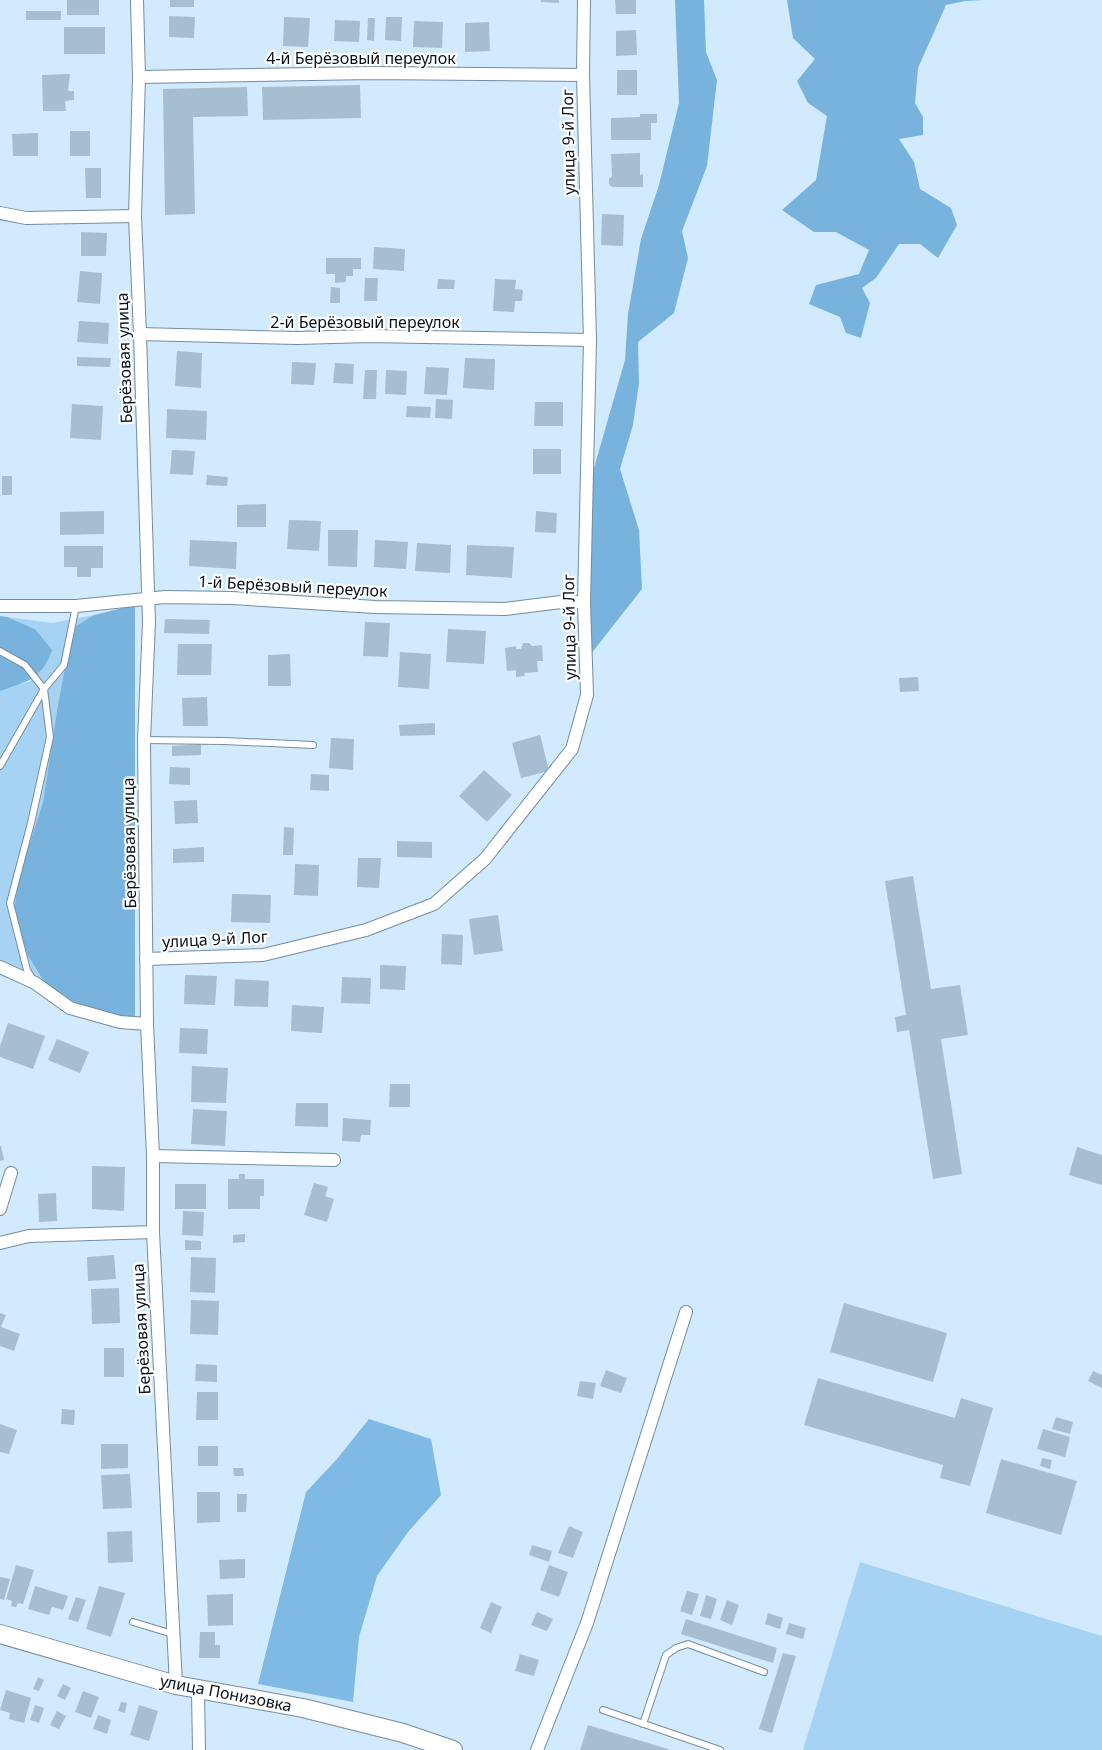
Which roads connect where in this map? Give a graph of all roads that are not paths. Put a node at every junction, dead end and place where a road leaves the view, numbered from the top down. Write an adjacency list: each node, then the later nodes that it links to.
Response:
1 (137, 0): 4 (street, Берёзовая улица)
2 (584, 0): 3 (street, улица 9-й Лог)
3 (583, 75): 4 (street, 4-й Берёзовый переулок); 8 (street, улица 9-й Лог)
4 (139, 77): 6 (street, Берёзовая улица)
5 (0, 213): 6 (street)
6 (135, 216): 7 (street, Берёзовая улица)
7 (140, 334): 8 (street, 2-й Берёзовый переулок); 9 (street, Берёзовая улица)
8 (590, 340): 10 (street, улица 9-й Лог)
9 (148, 598): 10 (street, 1-й Берёзовый переулок); 12 (street, 1-й Берёзовый переулок); 15 (street, Берёзовая улица)
10 (584, 603): 18 (street, улица 9-й Лог)
11 (0, 606): 12 (street, 1-й Берёзовый переулок)
12 (76, 606): 14 (lane)
13 (0, 651): 14 (lane)
14 (44, 689): 17 (lane); 20 (lane)
15 (144, 740): 16 (lane); 18 (street, Берёзовая улица)
16 (313, 745)
17 (0, 766)
18 (146, 959): 21 (street, Берёзовая улица)
19 (1, 971): 20 (street)
20 (35, 983): 21 (street)
21 (147, 1024): 22 (street, Берёзовая улица)
22 (153, 1156): 23 (street); 26 (street, Берёзовая улица)
23 (334, 1160)
24 (11, 1173): 25 (street)
25 (0, 1209)
26 (153, 1232): 27 (street); 31 (street, Берёзовая улица)
27 (0, 1243)
28 (686, 1312): 39 (street)
29 (133, 1622): 31 (lane)
30 (0, 1634): 33 (main road, улица Понизовка)
31 (173, 1634): 33 (street, Берёзовая улица)
32 (764, 1672): 36 (lane)
33 (176, 1685): 34 (main road, улица Понизовка)
34 (198, 1691): 37 (street); 38 (main road, улица Понизовка)
35 (603, 1710): 36 (lane)
36 (643, 1724): 40 (lane)
37 (199, 1750)
38 (453, 1750)
39 (537, 1750)
40 (720, 1750)

